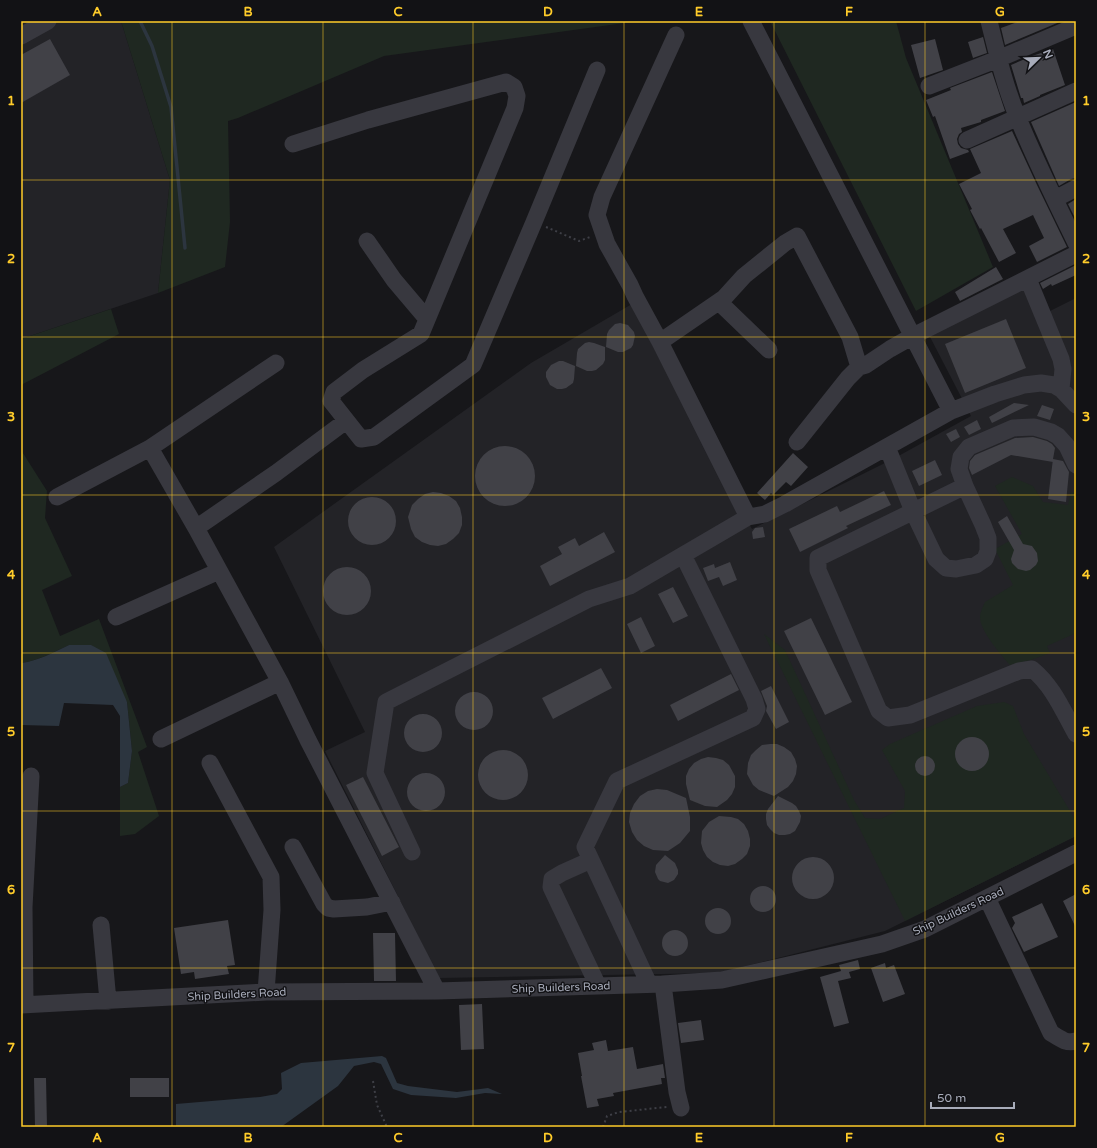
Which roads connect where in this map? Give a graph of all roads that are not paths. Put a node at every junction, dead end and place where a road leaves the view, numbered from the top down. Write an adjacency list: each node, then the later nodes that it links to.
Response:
1 (48, 21): 6 (street)
2 (751, 21): 22 (street)
3 (989, 21): 7 (street)
4 (1076, 26): 7 (street)
5 (676, 35): 23 (street)
6 (21, 36)
7 (998, 59): 9 (street); 11 (street)
8 (597, 70): 30 (street)
9 (929, 86)
10 (1076, 91): 11 (street)
11 (1017, 117): 12 (street); 15 (street)
12 (967, 140)
13 (293, 144): 21 (street)
14 (1076, 188): 15 (street)
15 (1055, 199): 17 (street)
16 (367, 241): 21 (street)
17 (1076, 243)
18 (1076, 254): 19 (street)
19 (1028, 279): 22 (street); 27 (street)
20 (719, 302): 23 (street); 24 (street); 26 (street)
21 (427, 318): 30 (street)
22 (913, 336): 26 (street); 29 (street)
23 (660, 342): 38 (street)
24 (769, 350)
25 (276, 363): 33 (street)
26 (859, 367): 31 (street)
27 (1061, 389): 28 (street); 29 (street)
28 (1076, 405)
29 (951, 411): 32 (street)
30 (346, 421): 39 (street)
31 (797, 442)
32 (887, 447): 37 (street); 38 (street)
33 (150, 448): 36 (street); 39 (street)
34 (1076, 465): 35 (street)
35 (965, 486): 37 (street); 37 (street)
36 (57, 497)
37 (913, 511): 44 (street)
38 (748, 517): 40 (street)
39 (196, 528): 41 (street)
40 (683, 555): 49 (street); 51 (street)
41 (219, 571): 42 (street); 43 (street)
42 (116, 617)
43 (280, 682): 45 (street); 53 (street)
44 (1076, 734)
45 (161, 739)
46 (210, 763): 59 (street)
47 (31, 776): 54 (street)
48 (293, 847): 53 (street)
49 (412, 852)
50 (1076, 853): 52 (street, Ship Builders Road)
51 (591, 860): 56 (street); 57 (street)
52 (987, 898): 56 (street, Ship Builders Road); 62 (street)
53 (392, 902): 58 (street)
54 (23, 907): 61 (street)
55 (102, 925): 60 (street)
56 (656, 984): 57 (street, Ship Builders Road); 63 (street)
57 (598, 986): 58 (street, Ship Builders Road)
58 (437, 991): 59 (street, Ship Builders Road)
59 (266, 992): 60 (street, Ship Builders Road)
60 (108, 1001): 61 (street, Ship Builders Road)
61 (23, 1005)
62 (1076, 1041)
63 (681, 1107)

